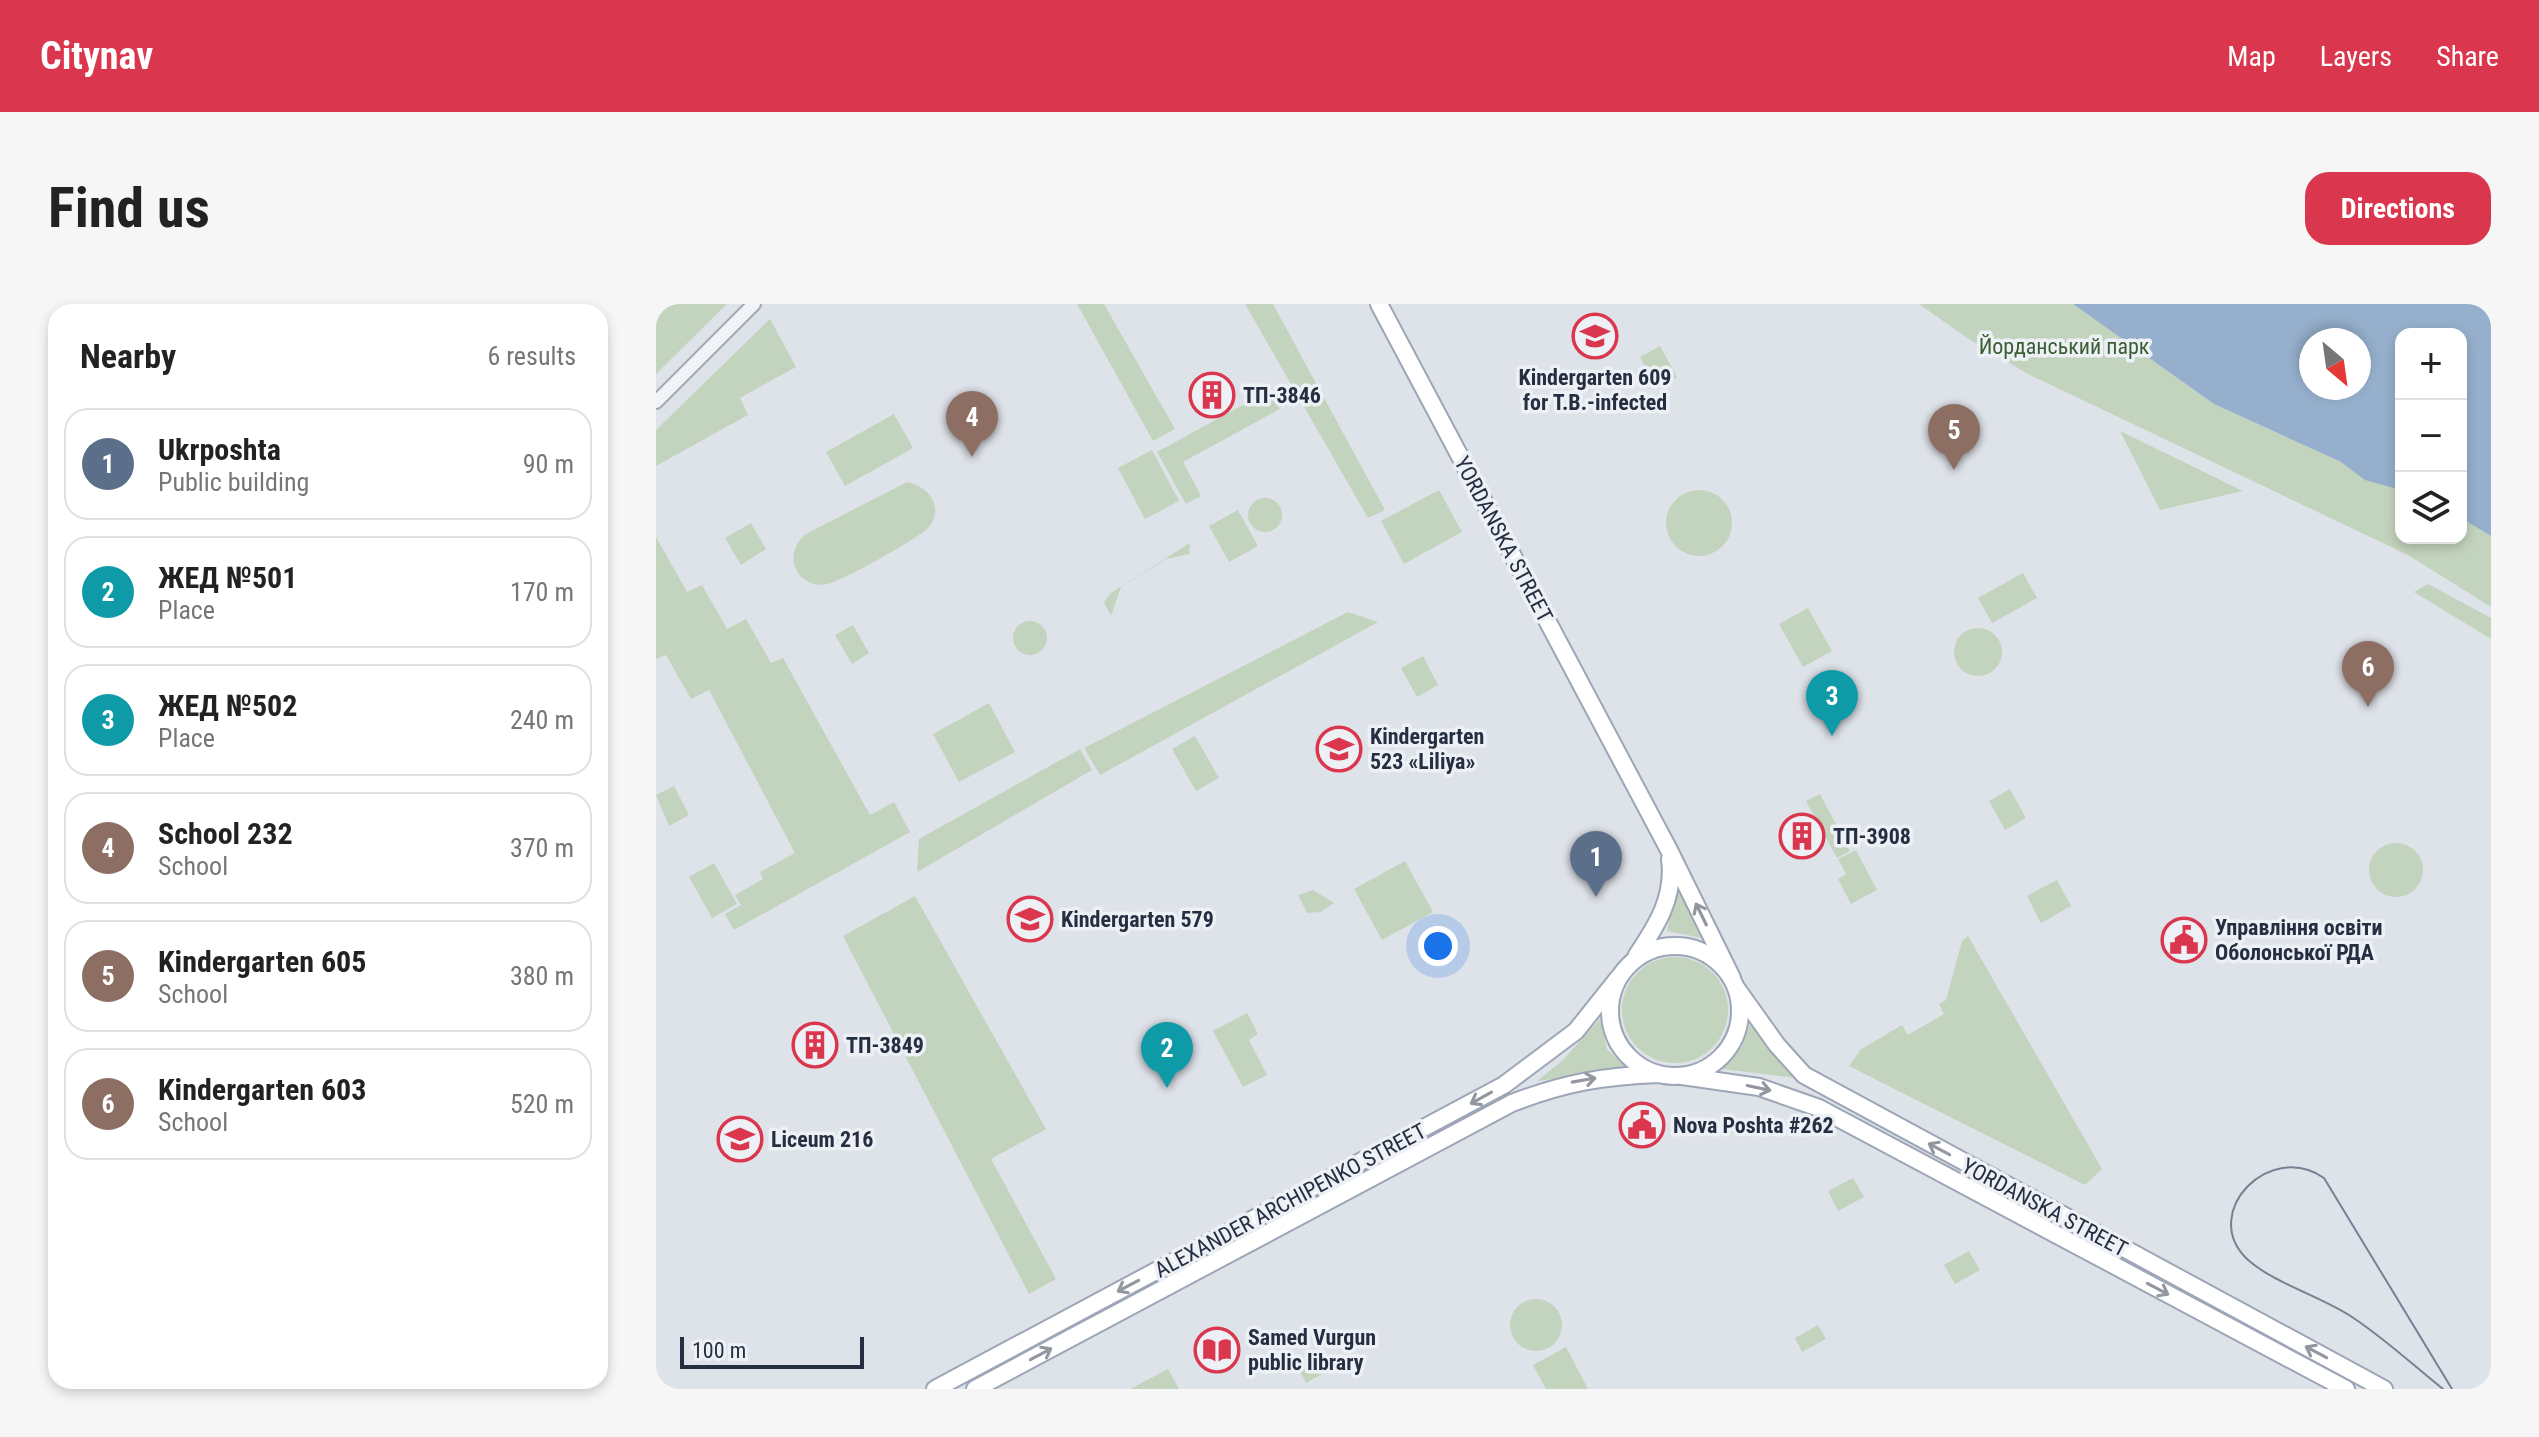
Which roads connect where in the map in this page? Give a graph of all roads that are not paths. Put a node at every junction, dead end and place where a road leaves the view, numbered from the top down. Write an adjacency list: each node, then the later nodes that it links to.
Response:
1 (754, 304): 3 (street)
2 (1379, 304): 4 (main road, YORDANSKA STREET)
3 (656, 402)
4 (1669, 850): 5 (main road); 7 (main road, YORDANSKA STREET, one-way to 4)
5 (1634, 960): 6 (main road); 7 (main road)
6 (1619, 977): 8 (main road); 10 (main road, ALEXANDER ARCHIPENKO STREET, one-way to 10)
7 (1735, 983): 9 (main road); 13 (main road, YORDANSKA STREET, one-way to 7)
8 (1659, 1074): 9 (main road); 11 (main road, ALEXANDER ARCHIPENKO STREET, one-way to 8)
9 (1682, 1076): 12 (main road, YORDANSKA STREET, one-way to 12)
10 (935, 1389)
11 (975, 1389)
12 (2346, 1389)
13 (2384, 1389)

